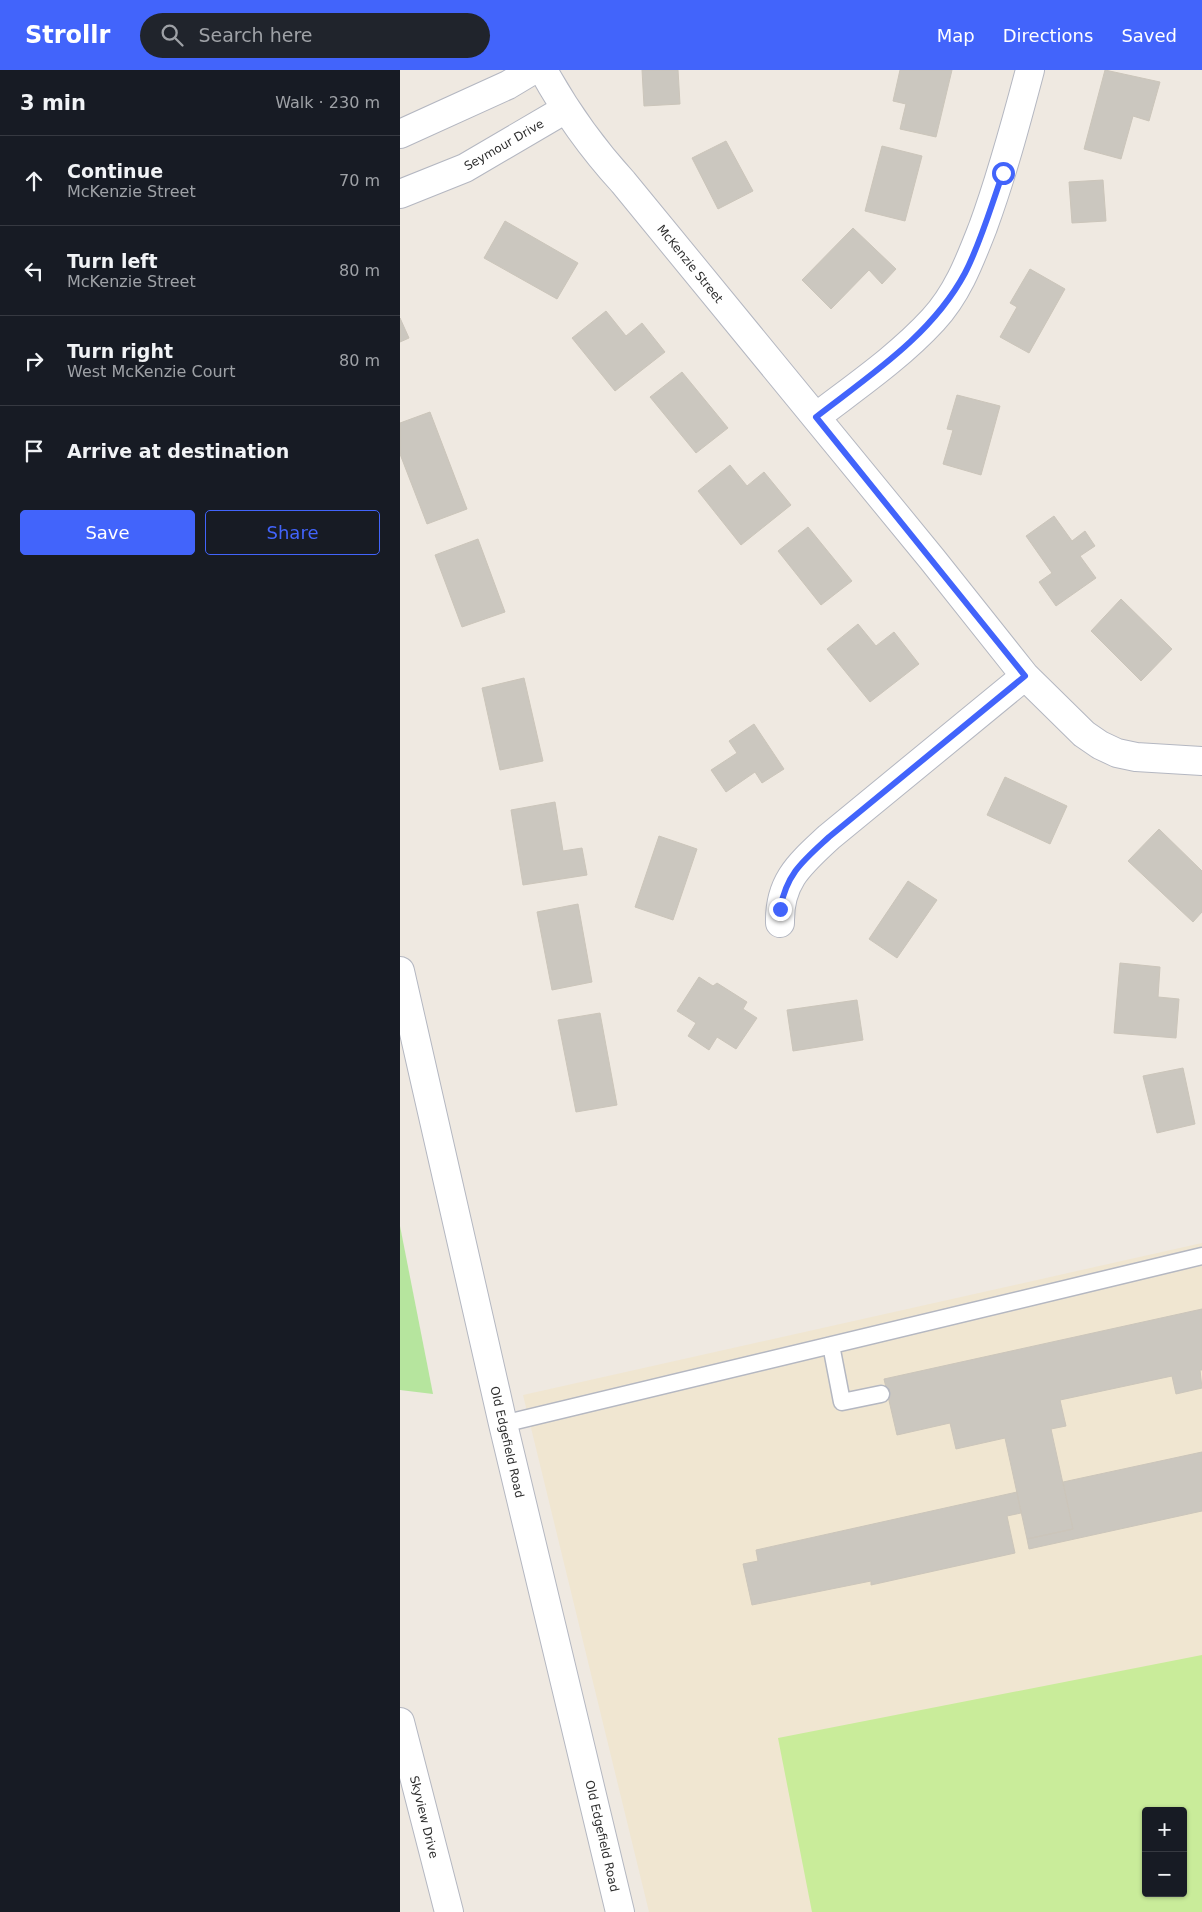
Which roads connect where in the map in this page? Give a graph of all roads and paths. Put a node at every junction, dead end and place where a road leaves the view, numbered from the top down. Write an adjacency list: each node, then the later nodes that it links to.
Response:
1 (533, 70): 5 (street)
2 (543, 70): 4 (street)
3 (1030, 70): 7 (street)
4 (564, 110): 6 (street, Seymour Drive); 7 (street, McKenzie Street)
5 (400, 134)
6 (400, 194)
7 (816, 417): 8 (street, McKenzie Street)
8 (1025, 676): 9 (street, McKenzie Street); 10 (street)
9 (1202, 761)
10 (780, 923)
11 (400, 971): 15 (street, Old Edgefield Road)
12 (1202, 1256): 13 (lane)
13 (831, 1345): 14 (lane); 15 (lane)
14 (881, 1394)
15 (503, 1424): 18 (street, Old Edgefield Road)
16 (400, 1722): 17 (street, Skyview Drive)
17 (448, 1912)
18 (620, 1912)

